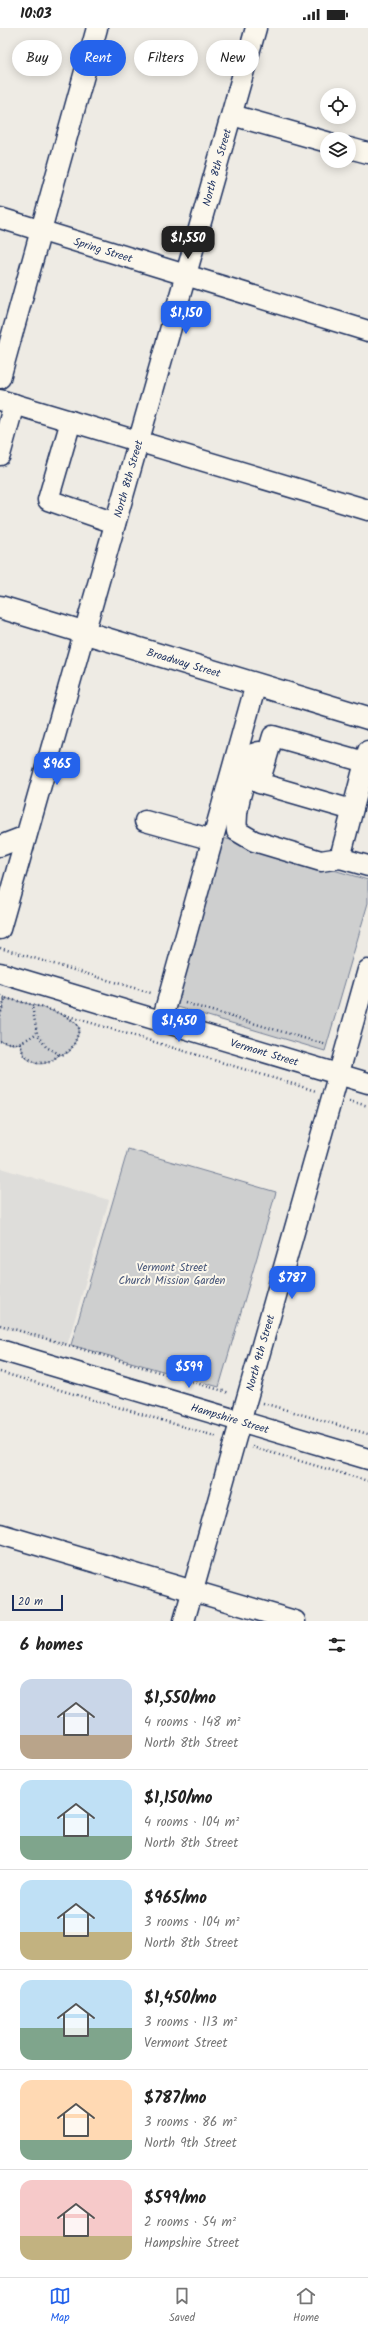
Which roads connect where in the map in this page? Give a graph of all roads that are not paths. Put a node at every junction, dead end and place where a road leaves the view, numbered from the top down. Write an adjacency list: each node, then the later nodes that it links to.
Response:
1 (97, 28): 8 (street)
2 (256, 28): 3 (street, North 8th Street)
3 (232, 115): 4 (street); 9 (street, North 8th Street)
4 (320, 140)
5 (356, 150): 6 (street)
6 (368, 153)
7 (0, 218): 8 (street, Spring Street)
8 (41, 230): 9 (street, Spring Street); 11 (street)
9 (186, 276): 10 (street, Spring Street); 14 (street, North 8th Street)
10 (368, 331)
11 (0, 378)
12 (7, 402): 13 (street); 15 (street)
13 (71, 421): 14 (street); 17 (street)
14 (139, 441): 16 (street); 17 (street, North 8th Street)
15 (0, 455)
16 (368, 510)
17 (116, 523): 19 (street, North 8th Street)
18 (0, 607): 19 (main road, Broadway Street)
19 (84, 632): 20 (main road, Broadway Street); 27 (street, North 8th Street)
20 (256, 684): 21 (main road, Broadway Street); 28 (street)
21 (368, 718)
22 (270, 747): 23 (street); 25 (street); 30 (street)
23 (366, 756): 24 (street)
24 (364, 783): 25 (street)
25 (352, 810): 30 (street)
26 (145, 821): 28 (street)
27 (26, 836): 29 (street); 32 (street, North 8th Street)
28 (212, 840): 35 (street)
29 (0, 846)
30 (340, 858): 31 (street)
31 (368, 866)
32 (0, 929)
33 (368, 970): 36 (street, North 9th Street)
34 (0, 973): 35 (street, Vermont Street)
35 (162, 1021): 36 (street, Vermont Street)
36 (339, 1074): 37 (street, Vermont Street); 39 (street, North 9th Street)
37 (368, 1083)
38 (0, 1350): 39 (street, Hampshire Street)
39 (240, 1421): 40 (street, Hampshire Street); 42 (street, North 9th Street)
40 (368, 1459)
41 (0, 1534): 42 (street)
42 (193, 1591): 43 (street, North 9th Street); 44 (street)
43 (184, 1621)
44 (295, 1621)

